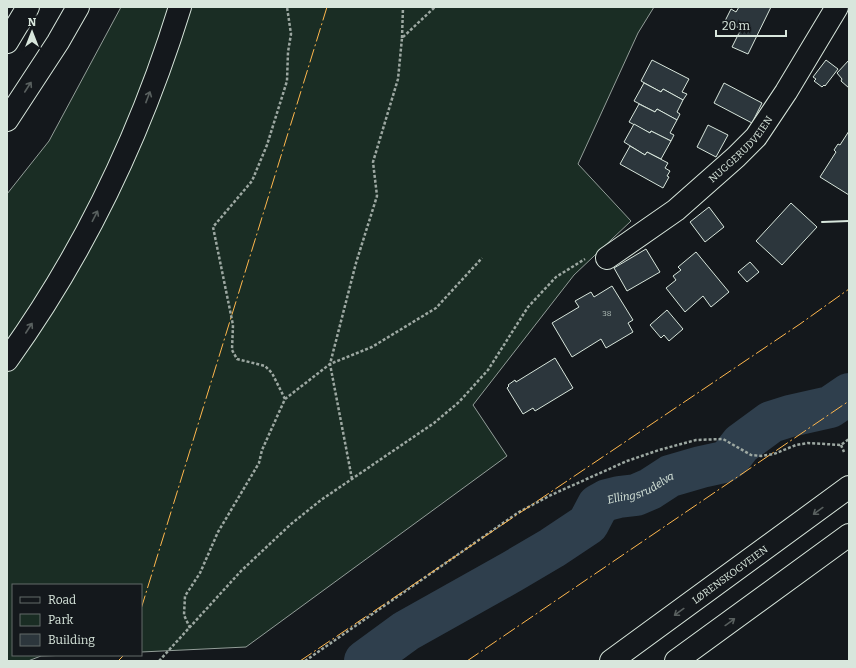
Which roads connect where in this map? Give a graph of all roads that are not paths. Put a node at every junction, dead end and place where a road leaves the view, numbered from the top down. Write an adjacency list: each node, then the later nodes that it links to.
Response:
1 (28, 7): 5 (main road)
2 (78, 7): 6 (main road, one-way to 2)
3 (180, 7): 8 (main road, one-way to 3)
4 (837, 7): 7 (main road, NUGGERUDVEIEN)
5 (7, 42)
6 (7, 120)
7 (608, 258)
8 (7, 360)
9 (849, 487): 11 (main road, LØRENSKOGVEIEN, one-way to 11)
10 (849, 535): 12 (main road, one-way to 10)
11 (611, 661)
12 (676, 661)

